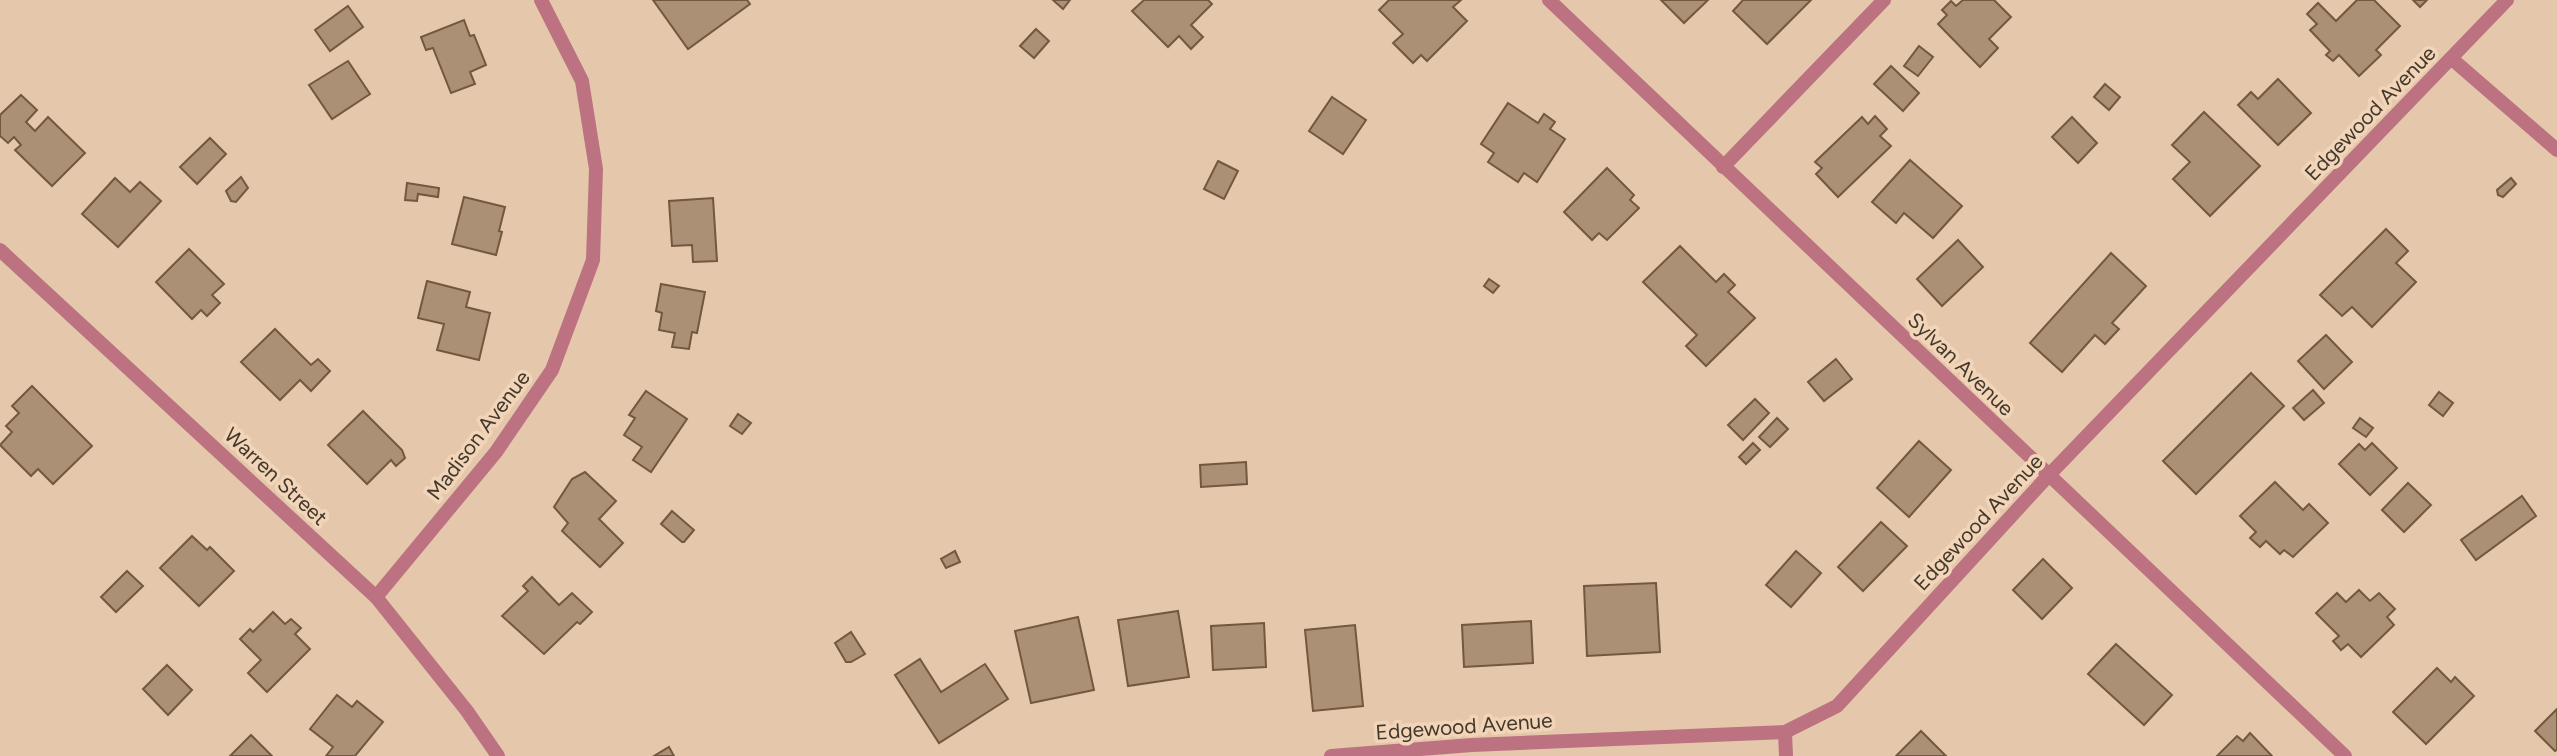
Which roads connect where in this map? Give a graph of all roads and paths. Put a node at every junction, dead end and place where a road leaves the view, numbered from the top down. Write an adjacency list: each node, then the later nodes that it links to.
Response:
1 (541, 0): 10 (street, Madison Avenue)
2 (1549, 0): 7 (street, Sylvan Avenue)
3 (1884, 0): 7 (street)
4 (2507, 0): 5 (street, Edgewood Avenue)
5 (2452, 59): 6 (street); 9 (street, Edgewood Avenue)
6 (2557, 150)
7 (1723, 167): 9 (street, Sylvan Avenue)
8 (0, 250): 10 (street, Warren Street)
9 (2048, 476): 11 (street, Edgewood Avenue); 15 (street, Sylvan Avenue)
10 (376, 597): 12 (street, Warren Street)
11 (1785, 732): 13 (street, Edgewood Avenue); 14 (street)
12 (498, 756)
13 (1331, 756)
14 (1786, 756)
15 (2345, 756)

